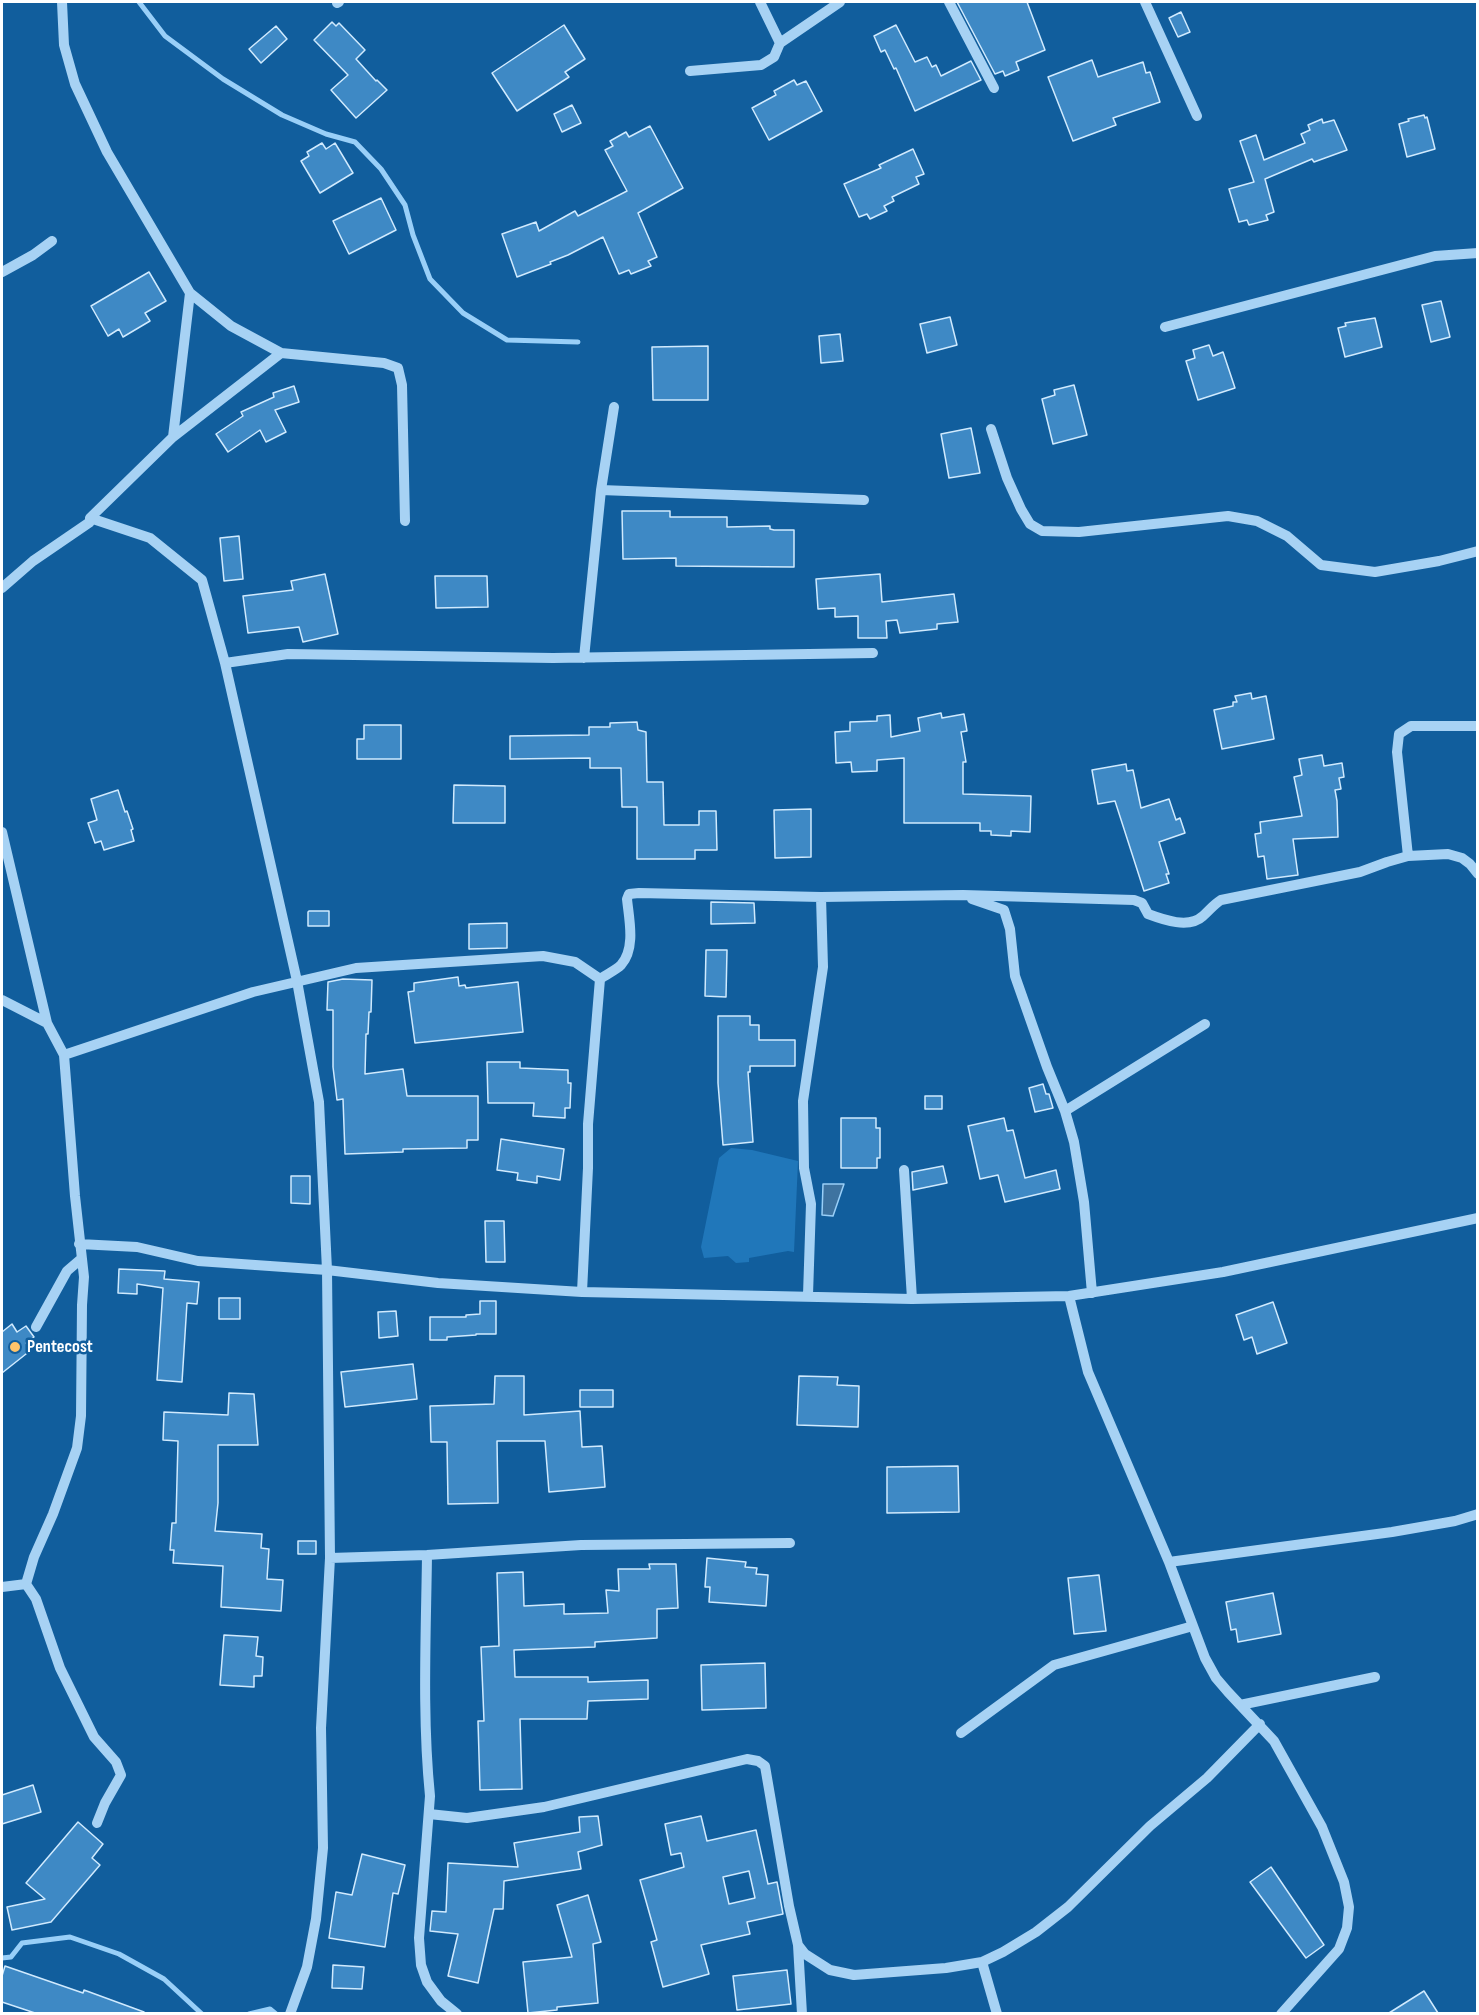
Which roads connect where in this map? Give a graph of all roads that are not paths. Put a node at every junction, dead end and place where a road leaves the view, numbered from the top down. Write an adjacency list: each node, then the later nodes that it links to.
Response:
1 (62, 2): 13 (street)
2 (760, 2): 6 (street)
3 (840, 2): 6 (street)
4 (950, 2): 8 (street)
5 (1145, 2): 9 (street)
6 (780, 43): 7 (street)
7 (690, 71)
8 (994, 88)
9 (1197, 116)
10 (52, 241): 12 (street)
11 (1478, 253): 14 (street)
12 (2, 272)
13 (190, 292): 15 (street); 18 (street)
14 (1165, 327)
15 (281, 353): 18 (street); 22 (street)
16 (614, 407): 19 (street)
17 (991, 429): 23 (street)
18 (173, 437): 21 (street)
19 (601, 490): 20 (street); 26 (street)
20 (864, 501)
21 (90, 518): 24 (street); 27 (street)
22 (405, 521)
23 (1478, 551)
24 (2, 588)
25 (873, 653): 26 (street)
26 (584, 658): 27 (street)
27 (225, 663): 35 (street)
28 (1478, 726): 30 (street)
29 (2, 832): 37 (street)
30 (1408, 856): 31 (street); 32 (street)
31 (1478, 874)
32 (963, 895): 33 (street); 40 (street)
33 (821, 897): 34 (street); 48 (street)
34 (600, 978): 35 (street); 46 (street)
35 (297, 981): 39 (street); 45 (street)
36 (2, 1000): 37 (street)
37 (47, 1023): 39 (street)
38 (1204, 1024): 40 (street)
39 (64, 1055): 43 (street)
40 (1065, 1111): 47 (street)
41 (904, 1170): 50 (street)
42 (1478, 1218): 47 (street)
43 (79, 1244): 44 (street); 45 (street)
44 (81, 1259): 51 (street); 57 (street)
45 (327, 1270): 46 (street); 55 (street)
46 (582, 1292): 48 (street)
47 (1092, 1293): 49 (street)
48 (808, 1295): 50 (street)
49 (1070, 1296): 50 (street); 56 (street)
50 (912, 1299)
51 (36, 1327)
52 (1478, 1514): 56 (street)
53 (790, 1543): 54 (street)
54 (427, 1555): 55 (street); 64 (street)
55 (330, 1558): 68 (street)
56 (1169, 1562): 59 (street)
57 (26, 1584): 58 (street); 65 (street)
58 (2, 1587)
59 (1193, 1626): 61 (street); 63 (street)
60 (1375, 1677): 61 (street)
61 (1240, 1705): 62 (street)
62 (1260, 1724): 67 (street); 72 (street)
63 (961, 1733)
64 (429, 1814): 66 (street); 69 (street)
65 (96, 1823)
66 (798, 1945): 67 (street); 70 (street)
67 (982, 1962): 71 (street)
68 (290, 2013)
69 (457, 2013)
70 (802, 2013)
71 (997, 2013)
72 (1281, 2013)

